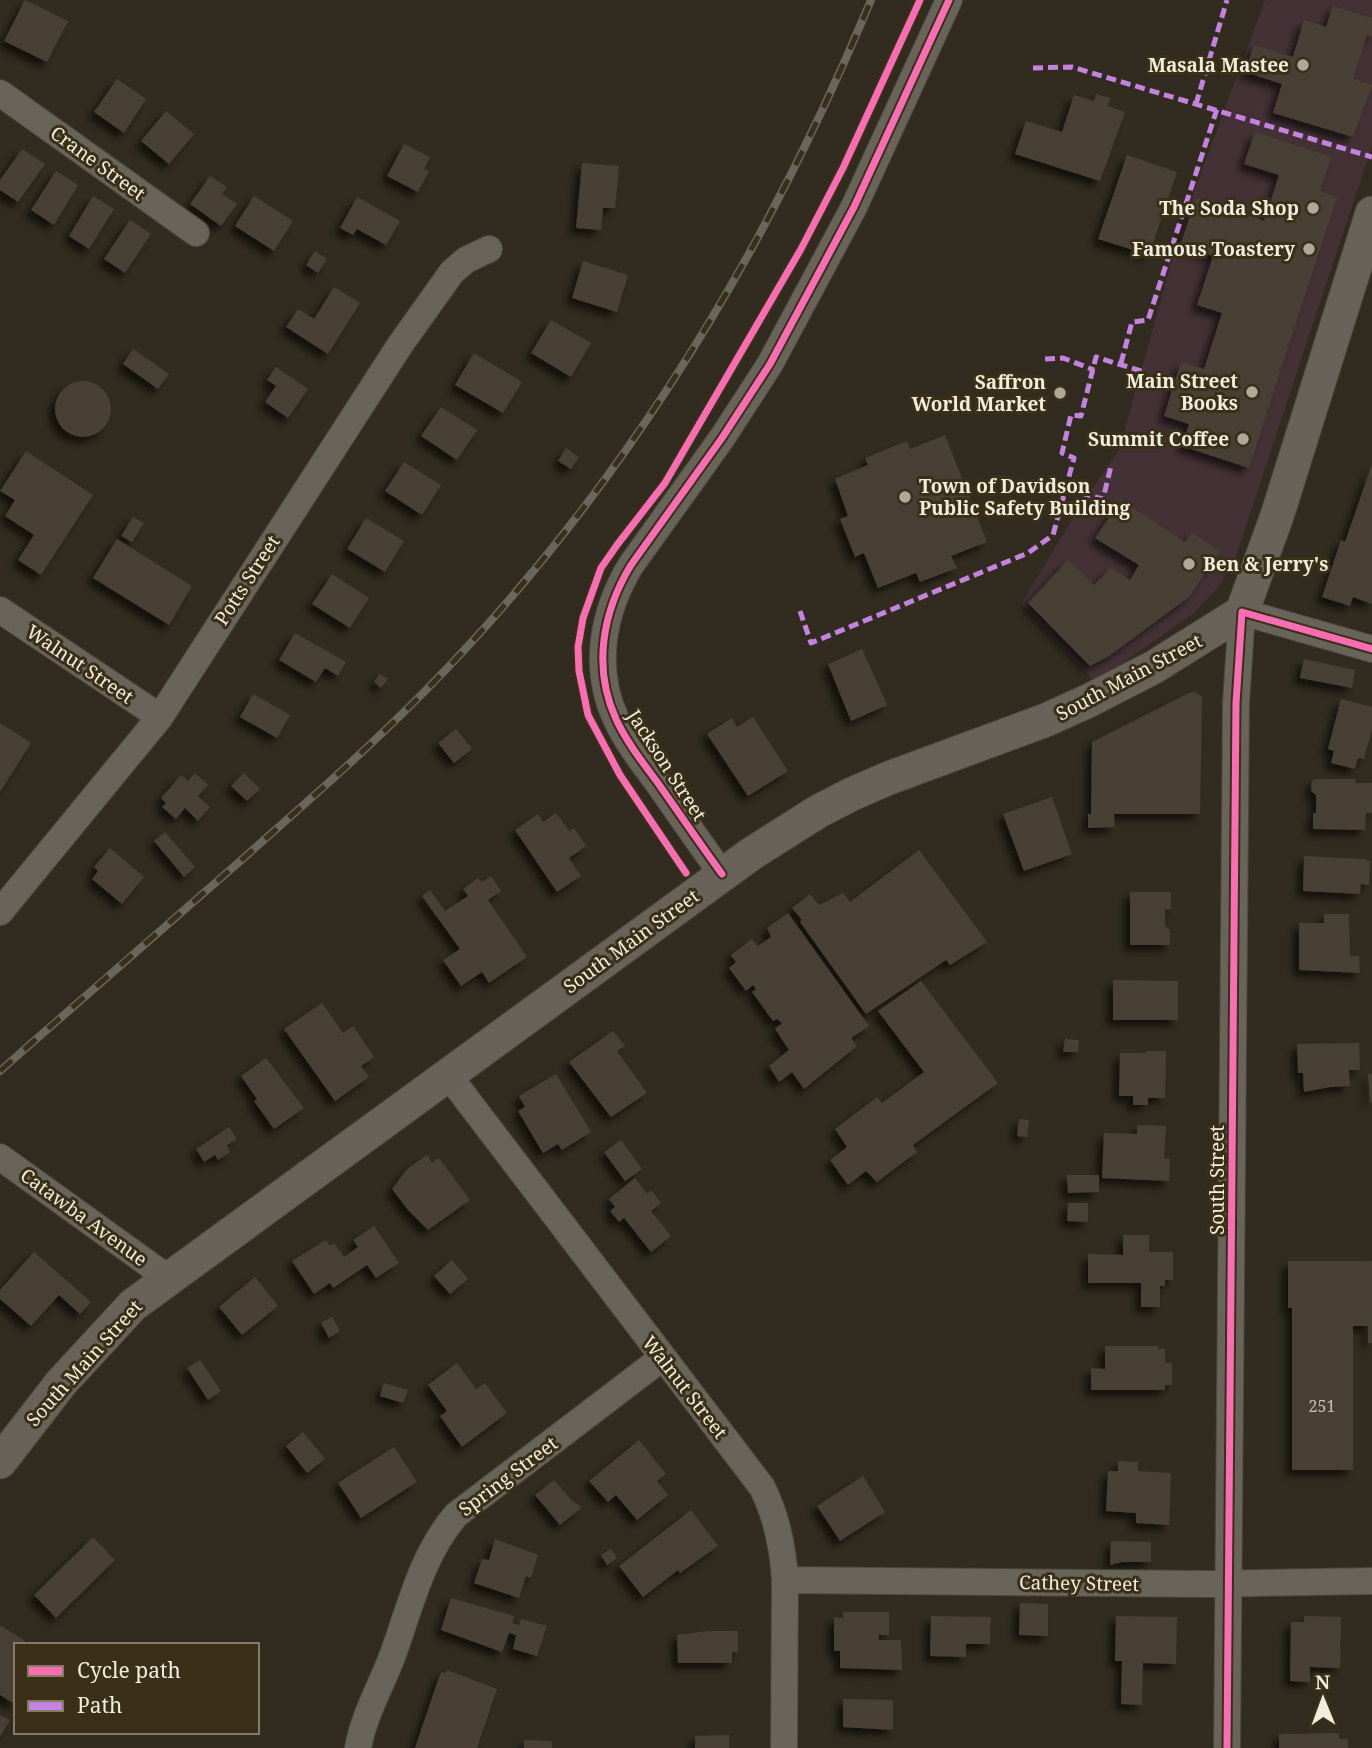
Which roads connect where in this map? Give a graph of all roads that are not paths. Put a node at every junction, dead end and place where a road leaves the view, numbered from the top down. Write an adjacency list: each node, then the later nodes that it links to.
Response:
1 (949, 0): 10 (street, Jackson Street)
2 (0, 93): 4 (street, Crane Street)
3 (1372, 213): 7 (main road)
4 (196, 233)
5 (489, 249): 9 (street, Potts Street)
6 (0, 610): 9 (street, Walnut Street)
7 (1241, 612): 8 (street); 10 (main road, South Main Street); 19 (street, South Street)
8 (1372, 649)
9 (160, 717): 11 (street, Potts Street)
10 (722, 874): 12 (main road, South Main Street)
11 (0, 912)
12 (449, 1076): 14 (main road, South Main Street); 15 (street, Walnut Street)
13 (0, 1157): 14 (street, Catawba Avenue)
14 (168, 1278): 16 (main road, South Main Street)
15 (662, 1358): 17 (street, Walnut Street); 20 (street, Spring Street)
16 (0, 1462)
17 (785, 1580): 19 (street, Cathey Street); 21 (street, Walnut Street)
18 (1372, 1581): 19 (street, Cathey Street)
19 (1227, 1584): 22 (street, South Street)
20 (358, 1748)
21 (783, 1748)
22 (1227, 1748)

